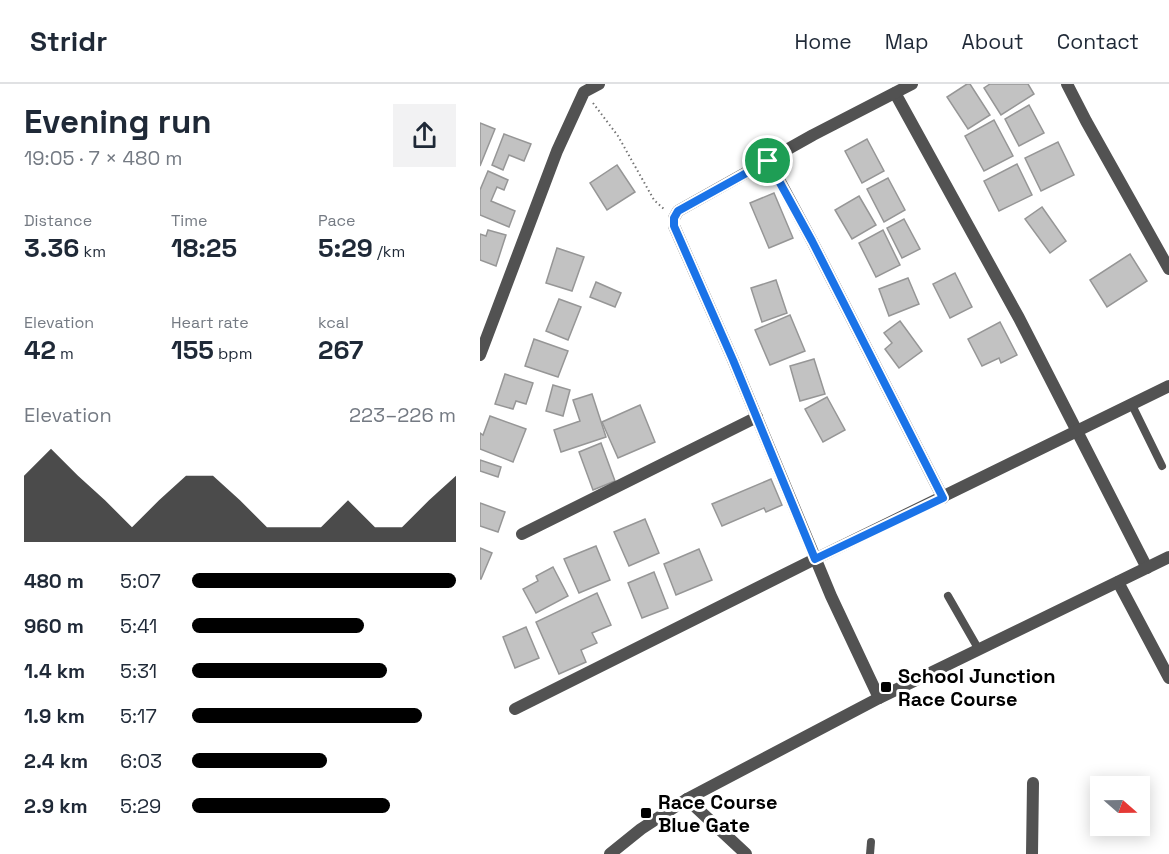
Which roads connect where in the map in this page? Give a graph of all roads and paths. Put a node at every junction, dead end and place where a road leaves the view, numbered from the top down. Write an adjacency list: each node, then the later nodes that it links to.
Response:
1 (599, 84): 4 (street)
2 (912, 84): 5 (street)
3 (1067, 84): 8 (street)
4 (582, 88): 7 (path); 9 (street)
5 (895, 93): 6 (street); 13 (street)
6 (768, 161): 7 (street); 15 (street)
7 (674, 218): 12 (street)
8 (1169, 269)
9 (480, 355)
10 (1169, 386): 11 (street)
11 (1132, 405): 13 (street); 14 (lane)
12 (757, 417): 16 (street); 18 (street)
13 (1077, 433): 15 (street); 19 (street)
14 (1162, 466)
15 (943, 498): 18 (street)
16 (522, 534)
17 (1169, 557): 19 (street)
18 (815, 559): 24 (street); 25 (street)
19 (1147, 568): 20 (street)
20 (1118, 582): 22 (street); 23 (street)
21 (948, 596): 22 (lane)
22 (979, 650): 24 (street)
23 (1169, 678)
24 (879, 698): 27 (street)
25 (516, 709)
26 (1033, 783): 32 (street)
27 (687, 799): 29 (street); 30 (street)
28 (871, 842): 31 (lane)
29 (610, 854)
30 (746, 854)
31 (870, 854)
32 (1032, 854)

